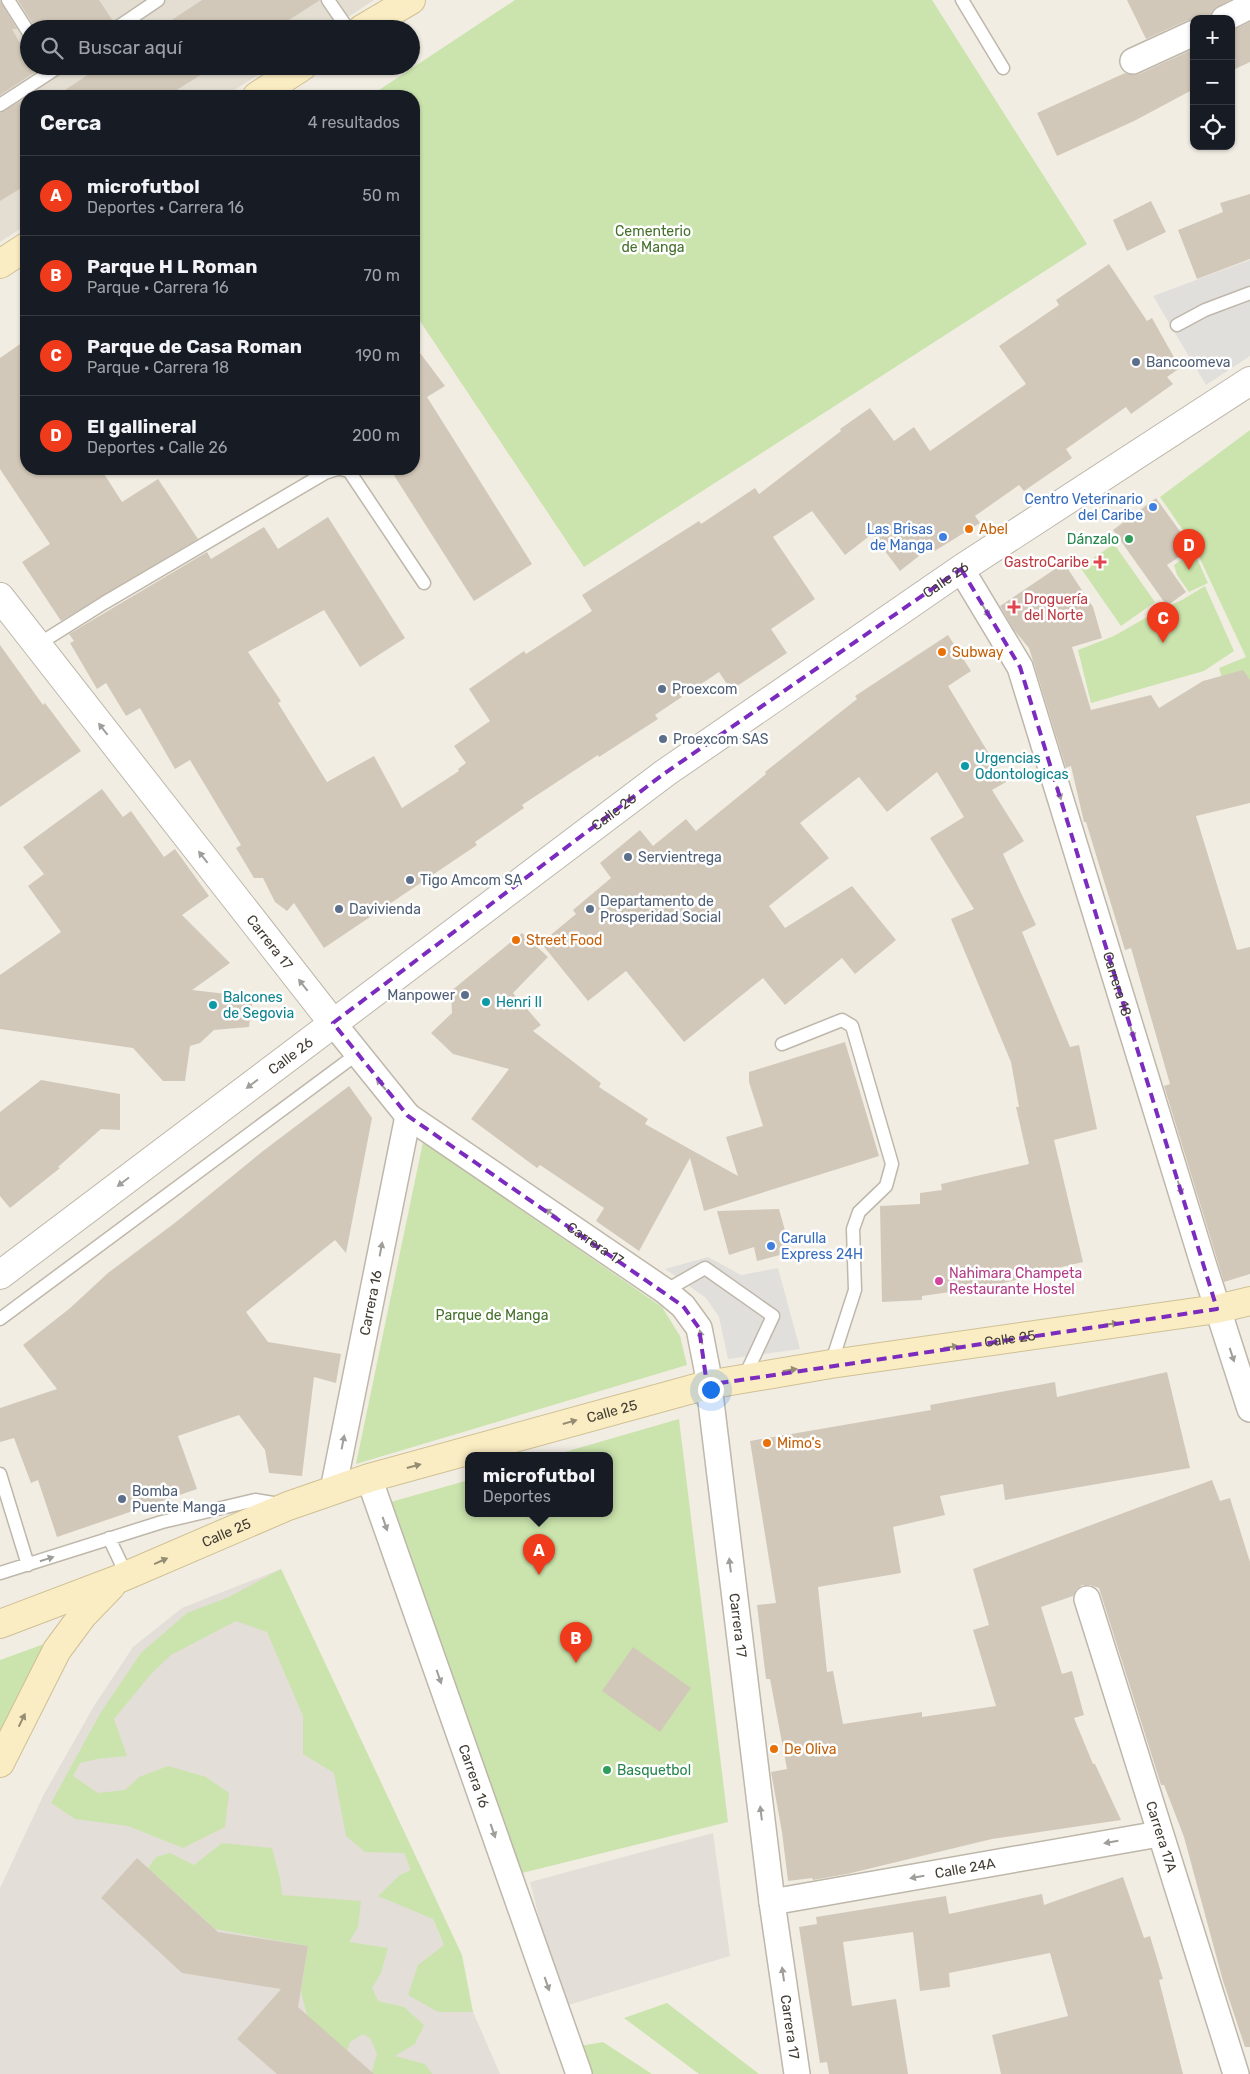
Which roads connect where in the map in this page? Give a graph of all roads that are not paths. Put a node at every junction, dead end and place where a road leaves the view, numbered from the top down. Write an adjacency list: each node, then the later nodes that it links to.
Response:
1 (8, 0): 8 (lane)
2 (328, 0): 10 (lane)
3 (410, 0): 11 (main road)
4 (962, 0): 14 (lane)
5 (150, 2): 9 (lane)
6 (1250, 6): 7 (street)
7 (1232, 15)
8 (21, 20)
9 (127, 20)
10 (342, 20)
11 (377, 20)
12 (1190, 35): 13 (street)
13 (1133, 61)
14 (1003, 68)
15 (44, 75): 17 (lane)
16 (289, 75): 18 (main road)
17 (22, 90)
18 (266, 90)
19 (20, 91): 20 (lane)
20 (0, 105)
21 (20, 251): 22 (main road)
22 (0, 264)
23 (1250, 293): 24 (lane)
24 (1177, 326)
25 (1250, 381): 28 (street, Calle 26)
26 (322, 475): 31 (lane)
27 (352, 475): 29 (lane)
28 (961, 570): 32 (street, Calle 26); 39 (street, Carrera 18, one-way to 39)
29 (424, 582)
30 (0, 597): 31 (street, Carrera 17)
31 (37, 645): 32 (street, Carrera 17, one-way to 31)
32 (333, 1023): 34 (street, Carrera 17); 36 (street, Calle 26, one-way to 36)
33 (782, 1044): 41 (lane)
34 (356, 1054): 35 (street, Carrera 17, one-way to 34); 40 (lane)
35 (408, 1116): 37 (street, Carrera 17, one-way to 35); 47 (street, Carrera 16, one-way to 35)
36 (0, 1275)
37 (665, 1291): 42 (lane); 43 (street, Carrera 17, one-way to 37)
38 (1250, 1300): 39 (main road, Calle 25)
39 (1217, 1309): 41 (main road, Calle 25, one-way to 39); 44 (street, Carrera 18, one-way to 44)
40 (0, 1319)
41 (831, 1364): 42 (main road, Calle 25, one-way to 41)
42 (744, 1378): 43 (main road, Calle 25)
43 (707, 1385): 46 (main road, Calle 25, one-way to 43); 57 (street, Carrera 17, one-way to 43)
44 (1250, 1409)
45 (0, 1474): 50 (lane)
46 (369, 1478): 47 (main road, Calle 25); 58 (street, Carrera 16, one-way to 58)
47 (333, 1490): 48 (main road, Calle 25)
48 (288, 1506): 49 (lane); 52 (main road, Calle 25, one-way to 48)
49 (109, 1538): 50 (lane, one-way to 49); 52 (lane)
50 (28, 1565): 51 (lane)
51 (0, 1573)
52 (122, 1578): 54 (main road, Calle 25); 55 (main road, one-way to 52)
53 (1087, 1600): 56 (street, Carrera 17A)
54 (0, 1624)
55 (0, 1763)
56 (1159, 1834): 57 (street, Calle 24A, one-way to 57); 60 (street, Carrera 17A)
57 (772, 1902): 59 (street, Carrera 17, one-way to 57)
58 (579, 2074)
59 (797, 2074)
60 (1236, 2074)

